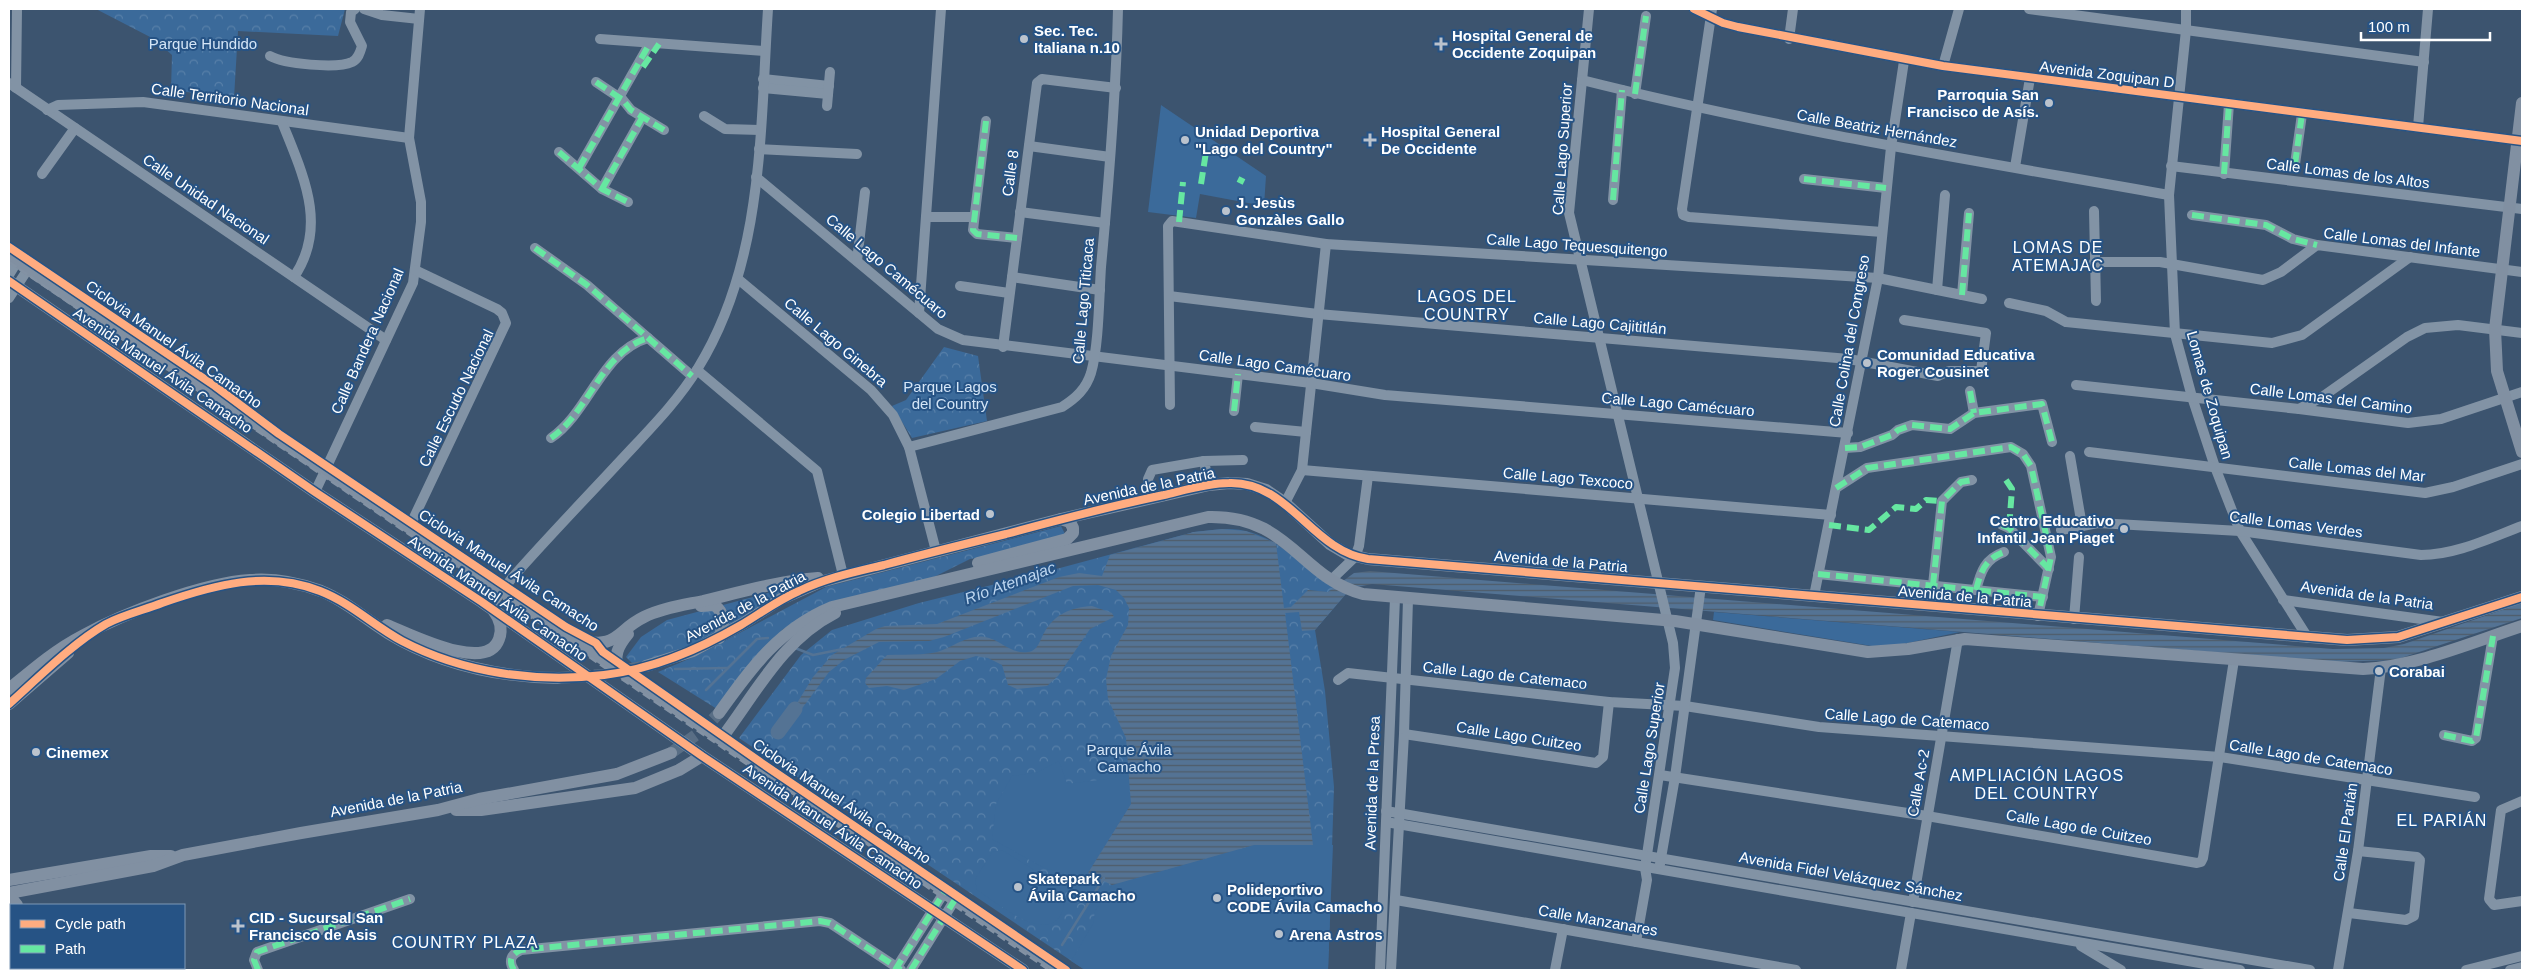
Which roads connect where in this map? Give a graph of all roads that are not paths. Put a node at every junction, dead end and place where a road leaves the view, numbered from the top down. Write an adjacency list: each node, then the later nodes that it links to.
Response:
1 (16, 9): 34 (street)
2 (355, 9): 25 (street)
3 (364, 9): 17 (street)
4 (768, 9): 24 (street)
5 (941, 9): 83 (street)
6 (1118, 9): 35 (street, Calle Lago Titicaca)
7 (1589, 9): 31 (street, Calle Lago Superior)
8 (1694, 9): 15 (street, Avenida Zoquipan D)
9 (1793, 9): 22 (street)
10 (1959, 9): 28 (street)
11 (2029, 9): 19 (street)
12 (2119, 9): 19 (street)
13 (2194, 9): 16 (street)
14 (2428, 9): 27 (street)
15 (1711, 13): 22 (street, Avenida Zoquipan D); 44 (street)
16 (2186, 13): 20 (street, Lomas de Zoquipan)
17 (419, 14): 55 (street, Calle Bandera Nacional)
18 (1646, 16): 38 (street)
19 (2119, 21): 20 (street)
20 (2186, 30): 27 (street); 39 (street, Lomas de Zoquipan)
21 (600, 39): 23 (street)
22 (1789, 39): 26 (street, Avenida Zoquipan D)
23 (654, 43): 24 (street); 40 (street)
24 (765, 51): 33 (street)
25 (270, 56)
26 (1904, 60): 28 (street, Avenida Zoquipan D); 58 (street, Calle Colina del Congreso)
27 (2424, 62): 51 (street)
28 (1943, 66): 30 (street, Avenida Zoquipan D)
29 (830, 72): 36 (street)
30 (2030, 78): 39 (street, Avenida Zoquipan D); 65 (street)
31 (1582, 80): 37 (street, Calle Beatriz Hernández); 93 (street, Calle Lago Superior)
32 (596, 82): 40 (street)
33 (763, 84): 36 (street); 54 (street)
34 (13, 86): 45 (street, Calle Unidad Nacional)
35 (1116, 88): 57 (street, Calle 8); 62 (street, Calle Lago Titicaca)
36 (828, 90): 43 (street)
37 (1622, 90): 38 (street, Calle Beatriz Hernández); 76 (street)
38 (1635, 94): 44 (street, Calle Beatriz Hernández)
39 (2178, 96): 42 (street, Avenida Zoquipan D); 64 (street, Lomas de Zoquipan)
40 (619, 100): 48 (street); 66 (street)
41 (2522, 103): 56 (main road)
42 (2229, 104): 46 (street, Avenida Zoquipan D); 68 (street)
43 (827, 106)
44 (1695, 109): 58 (street, Calle Beatriz Hernández); 86 (street)
45 (47, 110): 50 (street, Calle Territorio Nacional); 52 (street, Calle Unidad Nacional)
46 (2302, 114): 51 (street, Avenida Zoquipan D); 63 (street)
47 (704, 116): 54 (street)
48 (642, 118): 53 (street); 72 (street)
49 (986, 121): 84 (street)
50 (282, 122): 55 (street, Calle Territorio Nacional); 102 (street)
51 (2418, 127): 56 (street, Avenida Zoquipan D)
52 (75, 128): 67 (street); 102 (street, Calle Unidad Nacional)
53 (664, 130)
54 (760, 130): 59 (street)
55 (409, 138): 98 (street, Calle Bandera Nacional)
56 (2520, 141): 78 (main road)
57 (1029, 146): 62 (street); 80 (street, Calle 8)
58 (1891, 147): 65 (street, Calle Beatriz Hernández); 71 (street, Calle Colina del Congreso)
59 (759, 149): 61 (street); 69 (street)
60 (559, 152): 66 (street)
61 (857, 154)
62 (1110, 157): 85 (street, Calle Lago Titicaca)
63 (2295, 164)
64 (2171, 166): 68 (street, Calle Lomas de los Altos); 75 (street, Lomas de Zoquipan)
65 (2015, 167): 75 (street, Calle Beatriz Hernández)
66 (579, 168): 72 (street)
67 (42, 174)
68 (2224, 174): 78 (street, Calle Lomas de los Altos)
69 (756, 177): 94 (street, Calle Lago Camécuaro); 105 (street)
70 (1804, 179): 71 (street)
71 (1886, 188): 86 (street, Calle Colina del Congreso)
72 (602, 189): 77 (street)
73 (865, 192): 94 (street)
74 (1945, 195): 109 (street)
75 (2169, 195): 96 (street, Lomas de Zoquipan)
76 (1613, 200)
77 (628, 202)
78 (2516, 208): 99 (main road)
79 (2094, 211): 95 (street)
80 (1020, 212): 85 (street); 87 (street, Calle 8)
81 (1969, 213): 111 (street)
82 (2192, 214): 89 (street)
83 (926, 217): 84 (street); 117 (street)
84 (974, 217): 87 (street)
85 (1105, 223): 108 (street, Calle Lago Titicaca)
86 (1882, 232): 104 (street, Calle Colina del Congreso)
87 (1017, 238): 103 (street, Calle 8)
88 (1326, 244): 93 (street, Calle Lago Tequesquitengo); 112 (street, Calle Lago Tequesquitengo); 118 (street)
89 (2317, 245): 91 (street, Calle Lomas del Infante); 96 (street, Calle Lomas del Infante)
90 (535, 248): 125 (street)
91 (2410, 257): 99 (street, Calle Lomas del Infante); 123 (street)
92 (13, 259): 97 (main road, Avenida Manuel Ávila Camacho); 101 (street)
93 (1580, 260): 104 (street, Calle Lago Tequesquitengo); 126 (street, Calle Lago Superior)
94 (857, 261): 117 (street, Calle Lago Camécuaro)
95 (2094, 262): 96 (street, Calle Lomas del Infante); 115 (street)
96 (2170, 264): 123 (street, Lomas de Zoquipan)
97 (28, 269): 106 (street); 160 (main road, Avenida Manuel Ávila Camacho)
98 (415, 270): 127 (street, Calle Bandera Nacional); 174 (street, Calle Escudo Nacional)
99 (2502, 270): 100 (street, Calle Lomas del Infante); 121 (main road)
100 (2522, 272)
101 (9, 275)
102 (294, 277): 127 (street, Calle Unidad Nacional)
103 (1012, 277): 108 (street); 110 (street, Calle 8)
104 (1878, 278): 109 (street, Calle Lago Tequesquitengo); 130 (street, Calle Colina del Congreso)
105 (738, 280): 132 (street); 150 (street, Calle Lago Ginebra)
106 (13, 284): 113 (street); 165 (main road, Avenida Manuel Ávila Camacho)
107 (960, 286): 110 (street)
108 (1100, 290): 129 (street, Calle Lago Titicaca)
109 (1937, 290): 111 (street, Calle Lago Tequesquitengo)
110 (1009, 293): 128 (street, Calle 8)
111 (1962, 295): 114 (street, Calle Lago Tequesquitengo)
112 (1169, 296): 118 (street, Calle Lago Cajititlán); 131 (street)
113 (9, 298)
114 (1982, 299)
115 (2096, 301)
116 (2009, 303): 123 (street)
117 (919, 313): 128 (street, Calle Lago Camécuaro)
118 (1318, 314): 126 (street, Calle Lago Cajititlán); 134 (street)
119 (1904, 320): 122 (street)
120 (1988, 321): 122 (street)
121 (2495, 330): 124 (street); 139 (main road); 141 (street)
122 (1986, 333): 130 (street, Calle Lago Cajititlán)
123 (2175, 334): 138 (street, Lomas de Zoquipan)
124 (2522, 334)
125 (648, 338): 132 (street); 148 (street)
126 (1599, 338): 130 (street, Calle Lago Cajititlán); 144 (street, Calle Lago Superior)
127 (386, 340): 160 (street, Calle Bandera Nacional)
128 (1003, 347): 129 (street, Calle Lago Camécuaro)
129 (1094, 357): 131 (street, Calle Lago Camécuaro); 150 (street, Calle Lago Titicaca)
130 (1860, 362): 147 (street, Calle Colina del Congreso)
131 (1171, 366): 133 (street, Calle Lago Camécuaro); 140 (street)
132 (694, 373): 183 (street); 187 (street)
133 (1238, 374): 134 (street, Calle Lago Camécuaro); 142 (street)
134 (1311, 383): 144 (street, Calle Lago Camécuaro); 146 (street)
135 (2076, 385): 138 (street, Calle Lomas del Camino)
136 (1970, 391): 143 (street)
137 (2522, 392): 139 (street, Calle Lomas del Camino)
138 (2192, 397): 141 (street, Calle Lomas del Camino); 158 (street, Lomas de Zoquipan)
139 (2504, 399): 141 (street, Calle Lomas del Camino); 153 (main road)
140 (1170, 405)
141 (2299, 409)
142 (1234, 411)
143 (1974, 413): 149 (street); 151 (street)
144 (1617, 414): 147 (street, Calle Lago Camécuaro); 167 (street, Calle Lago Superior)
145 (1255, 428): 146 (street)
146 (1306, 432): 159 (street)
147 (1848, 433): 151 (street, Calle Colina del Congreso)
148 (551, 438)
149 (2052, 442)
150 (909, 447): 177 (street, Calle Lago Ginebra)
151 (1845, 448): 164 (street, Calle Colina del Congreso)
152 (2089, 452): 158 (street, Calle Lomas del Mar)
153 (2522, 452)
154 (2070, 456): 172 (street)
155 (1243, 460): 156 (street)
156 (1204, 461): 163 (street); 166 (street)
157 (2522, 464): 158 (street, Calle Lomas del Mar)
158 (2215, 467): 176 (street, Lomas de Zoquipan)
159 (1302, 470): 161 (street, Calle Lago Texcoco); 168 (street)
160 (324, 471): 165 (street, Calle Bandera Nacional); 174 (main road, Avenida Manuel Ávila Camacho)
161 (1368, 476): 167 (street, Calle Lago Texcoco); 179 (street)
162 (1972, 480): 188 (street)
163 (1209, 486): 166 (main road, Avenida de la Patria); 168 (main road, Avenida de la Patria)
164 (1836, 488): 169 (street, Calle Colina del Congreso); 181 (street)
165 (316, 492): 198 (main road, Avenida Manuel Ávila Camacho)
166 (1150, 498): 170 (main road, Avenida de la Patria)
167 (1637, 498): 169 (street, Calle Lago Texcoco); 186 (street, Calle Lago Superior)
168 (1285, 503): 179 (main road, Avenida de la Patria)
169 (1831, 515): 182 (street, Calle Colina del Congreso)
170 (1061, 519): 177 (main road, Avenida de la Patria); 184 (main road)
171 (2002, 525): 181 (street)
172 (2082, 526): 175 (street, Calle Lomas Verdes); 176 (street, Calle Lomas Verdes)
173 (2522, 526): 176 (street, Calle Lomas Verdes)
174 (410, 528): 187 (main road, Avenida Manuel Ávila Camacho)
175 (2061, 530)
176 (2240, 530): 197 (street, Lomas de Zoquipan)
177 (936, 551): 183 (main road, Avenida de la Patria)
178 (2004, 552): 190 (street)
179 (1354, 557): 185 (street); 186 (main road, Avenida de la Patria)
180 (2079, 557): 202 (street)
181 (2049, 569): 192 (street)
182 (1818, 574): 188 (street); 191 (street, Calle Colina del Congreso)
183 (843, 575): 207 (main road); 209 (main road, Avenida de la Patria)
184 (929, 583): 185 (main road); 193 (main road)
185 (1338, 584): 194 (main road)
186 (1659, 585): 189 (main road, Avenida de la Patria); 201 (street, Calle Lago Superior)
187 (506, 586): 198 (street); 207 (main road, Avenida Manuel Ávila Camacho)
188 (1933, 586): 190 (street)
189 (1701, 589): 191 (main road, Avenida de la Patria); 203 (street, Calle Lago Superior)
190 (1976, 590): 192 (street)
191 (1814, 596): 199 (main road, Avenida de la Patria)
192 (2043, 597): 199 (street)
193 (863, 598): 225 (main road); 229 (main road)
194 (1395, 598): 196 (main road); 217 (street, Avenida de la Presa)
195 (2522, 598): 204 (main road, Avenida de la Patria)
196 (1408, 599): 201 (main road); 219 (street, Avenida de la Presa)
197 (2283, 600): 204 (street, Avenida de la Patria); 210 (street, Lomas de Zoquipan)
198 (490, 607): 200 (main road); 231 (main road, Avenida Manuel Ávila Camacho)
199 (2038, 616): 202 (main road, Avenida de la Patria)
200 (366, 617): 205 (main road); 216 (main road)
201 (1666, 617): 203 (main road); 223 (street, Calle Lago Superior)
202 (2074, 620): 210 (main road, Avenida de la Patria)
203 (1697, 621): 211 (main road); 224 (street, Calle Lago Superior)
204 (2447, 623): 210 (main road, Avenida de la Patria)
205 (105, 625): 220 (main road); 222 (main road)
206 (2522, 626): 208 (main road)
207 (570, 636): 215 (main road, Avenida Manuel Ávila Camacho)
208 (2493, 636): 214 (main road); 227 (street)
209 (718, 638): 213 (main road, Avenida de la Patria); 215 (main road)
210 (2308, 638)
211 (1958, 640): 212 (main road); 228 (street, Calle Ac-2)
212 (2234, 660): 214 (main road); 232 (street, Calle Lago de Cuitzeo)
213 (646, 666)
214 (2381, 668): 235 (street, Calle El Parián)
215 (620, 671): 229 (main road, Avenida Manuel Ávila Camacho)
216 (558, 678)
217 (1392, 678): 218 (street, Calle Lago de Catemaco); 219 (street, Calle Lago de Catemaco); 241 (street, Avenida de la Presa)
218 (1338, 680)
219 (1404, 680): 221 (street, Calle Lago de Catemaco); 226 (street, Avenida de la Presa)
220 (9, 689)
221 (1609, 702): 223 (street, Calle Lago de Catemaco); 226 (street, Calle Lago Cuitzeo)
222 (9, 704)
223 (1671, 705): 224 (street, Calle Lago de Catemaco); 233 (street, Calle Lago Superior)
224 (1685, 706): 228 (street, Calle Lago de Catemaco); 234 (street, Calle Lago Superior)
225 (719, 713)
226 (1404, 734): 242 (street, Avenida de la Presa)
227 (2444, 735)
228 (1941, 736): 232 (street, Calle Lago de Catemaco); 243 (street, Calle Ac-2)
229 (721, 739): 236 (main road, Avenida Manuel Ávila Camacho)
230 (671, 753): 240 (main road, Avenida de la Patria)
231 (702, 756): 237 (main road, Avenida Manuel Ávila Camacho); 240 (main road)
232 (2220, 757): 235 (street, Calle Lago de Catemaco); 243 (street, Calle Lago de Cuitzeo)
233 (1660, 775): 234 (street, Calle Lago de Cuitzeo); 250 (street, Calle Lago Superior)
234 (1675, 777): 243 (street, Calle Lago de Cuitzeo); 251 (street, Calle Lago Superior)
235 (2367, 782): 238 (street, Calle Lago de Catemaco); 248 (street, Calle El Parián)
236 (792, 787): 237 (main road); 258 (main road, Avenida Manuel Ávila Camacho)
237 (752, 789): 265 (main road, Avenida Manuel Ávila Camacho)
238 (2475, 798)
239 (2522, 801): 263 (street)
240 (438, 810): 249 (main road, Avenida de la Patria)
241 (1386, 811): 242 (street, Avenida Fidel Velázquez Sánchez); 244 (street, Avenida de la Presa)
242 (1399, 813): 245 (street, Avenida de la Presa); 246 (street, Avenida Fidel Velázquez Sánchez)
243 (1928, 816): 264 (street, Calle Ac-2)
244 (1386, 822): 245 (street, Avenida Fidel Velázquez Sánchez); 282 (street, Avenida de la Presa)
245 (1399, 825): 247 (street, Avenida Fidel Velázquez Sánchez); 262 (street, Avenida de la Presa)
246 (1550, 839): 247 (street); 250 (street, Avenida Fidel Velázquez Sánchez)
247 (1548, 851): 253 (street, Avenida Fidel Velázquez Sánchez)
248 (2358, 851): 268 (street, Calle El Parián); 268 (street)
249 (183, 855): 256 (main road, Avenida de la Patria); 259 (main road, Avenida de la Patria)
250 (1648, 856): 251 (street, Avenida Fidel Velázquez Sánchez); 253 (street, Calle Lago Superior)
251 (1661, 858): 252 (street, Avenida Fidel Velázquez Sánchez); 254 (street, Calle Lago Superior)
252 (1711, 867): 255 (street); 264 (street, Avenida Fidel Velázquez Sánchez)
253 (1645, 868): 254 (street, Avenida Fidel Velázquez Sánchez); 257 (street, Calle Lago Superior)
254 (1658, 870): 255 (street, Avenida Fidel Velázquez Sánchez); 257 (street)
255 (1709, 878): 267 (street, Avenida Fidel Velázquez Sánchez)
256 (9, 880)
257 (1647, 880): 272 (street, Calle Lago Superior)
258 (945, 891): 260 (main road, Avenida Manuel Ávila Camacho); 265 (street)
259 (9, 894)
260 (956, 898): 269 (street); 281 (main road, Avenida Manuel Ávila Camacho)
261 (410, 900): 277 (street)
262 (1396, 900): 271 (street, Calle Manzanares); 283 (street, Avenida de la Presa)
263 (2522, 901)
264 (1913, 902): 266 (street, Avenida Fidel Velázquez Sánchez)
265 (933, 909): 269 (main road, Avenida Manuel Ávila Camacho); 276 (street)
266 (1960, 910): 270 (street); 289 (street, Avenida Fidel Velázquez Sánchez)
267 (1911, 913): 270 (street, Avenida Fidel Velázquez Sánchez); 286 (street)
268 (2349, 913): 290 (street, Calle El Parián)
269 (945, 918): 279 (street); 280 (main road, Avenida Manuel Ávila Camacho)
270 (1958, 921): 273 (street, Avenida Fidel Velázquez Sánchez)
271 (1563, 930): 272 (street, Calle Manzanares); 284 (street)
272 (1636, 942): 285 (street, Calle Manzanares)
273 (2076, 943): 287 (street); 288 (street, Avenida Fidel Velázquez Sánchez)
274 (2522, 956): 291 (street)
275 (2522, 967): 292 (street)
276 (898, 969): 278 (street)
277 (258, 970)
278 (514, 970)
279 (911, 970)
280 (1023, 970)
281 (1061, 970)
282 (1380, 970)
283 (1392, 970)
284 (1555, 970)
285 (1796, 970)
286 (1901, 970)
287 (2121, 970)
288 (2240, 970)
289 (2310, 970)
290 (2338, 970)
291 (2466, 970)
292 (2510, 970)

